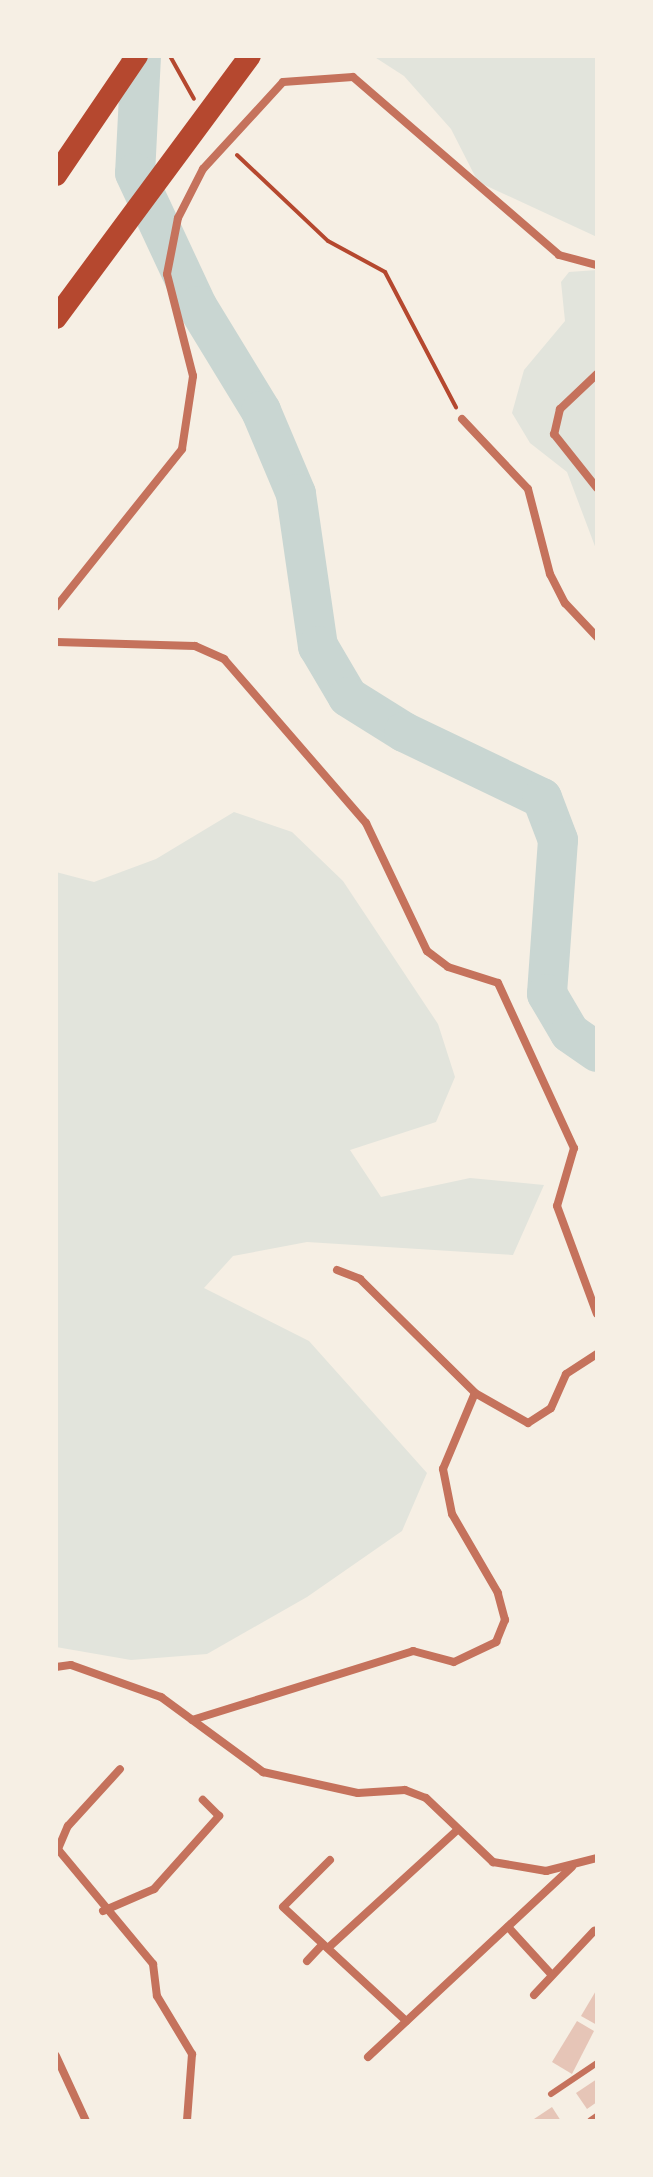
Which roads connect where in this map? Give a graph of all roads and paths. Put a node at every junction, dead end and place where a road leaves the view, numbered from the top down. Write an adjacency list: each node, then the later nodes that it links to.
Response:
1 (137, 56): 4 (highway)
2 (250, 56): 6 (highway)
3 (226, 143): 5 (street); 8 (path); 10 (street)
4 (56, 175)
5 (597, 265)
6 (56, 318)
7 (597, 374): 9 (street)
8 (462, 419): 11 (street)
9 (597, 488)
10 (56, 607)
11 (597, 637)
12 (56, 642): 14 (street)
13 (337, 1270): 16 (street)
14 (597, 1314)
15 (597, 1354): 16 (street)
16 (475, 1393): 18 (street)
17 (56, 1667): 18 (street)
18 (192, 1720): 21 (street)
19 (120, 1769): 22 (street)
20 (203, 1800): 26 (street)
21 (456, 1831): 25 (street); 29 (street)
22 (57, 1848): 26 (street)
23 (597, 1858): 25 (street)
24 (330, 1860): 29 (street)
25 (575, 1865): 27 (street)
26 (103, 1911): 40 (street)
27 (508, 1927): 31 (street); 33 (street)
28 (594, 1931): 31 (street)
29 (325, 1946): 30 (street); 33 (street)
30 (307, 1961)
31 (552, 1975): 32 (street)
32 (534, 1995)
33 (406, 2021): 34 (street)
34 (368, 2057)
35 (57, 2058): 39 (street)
36 (597, 2063): 37 (lane)
37 (551, 2094)
38 (597, 2117): 41 (street)
39 (86, 2121)
40 (187, 2121)
41 (591, 2121)

